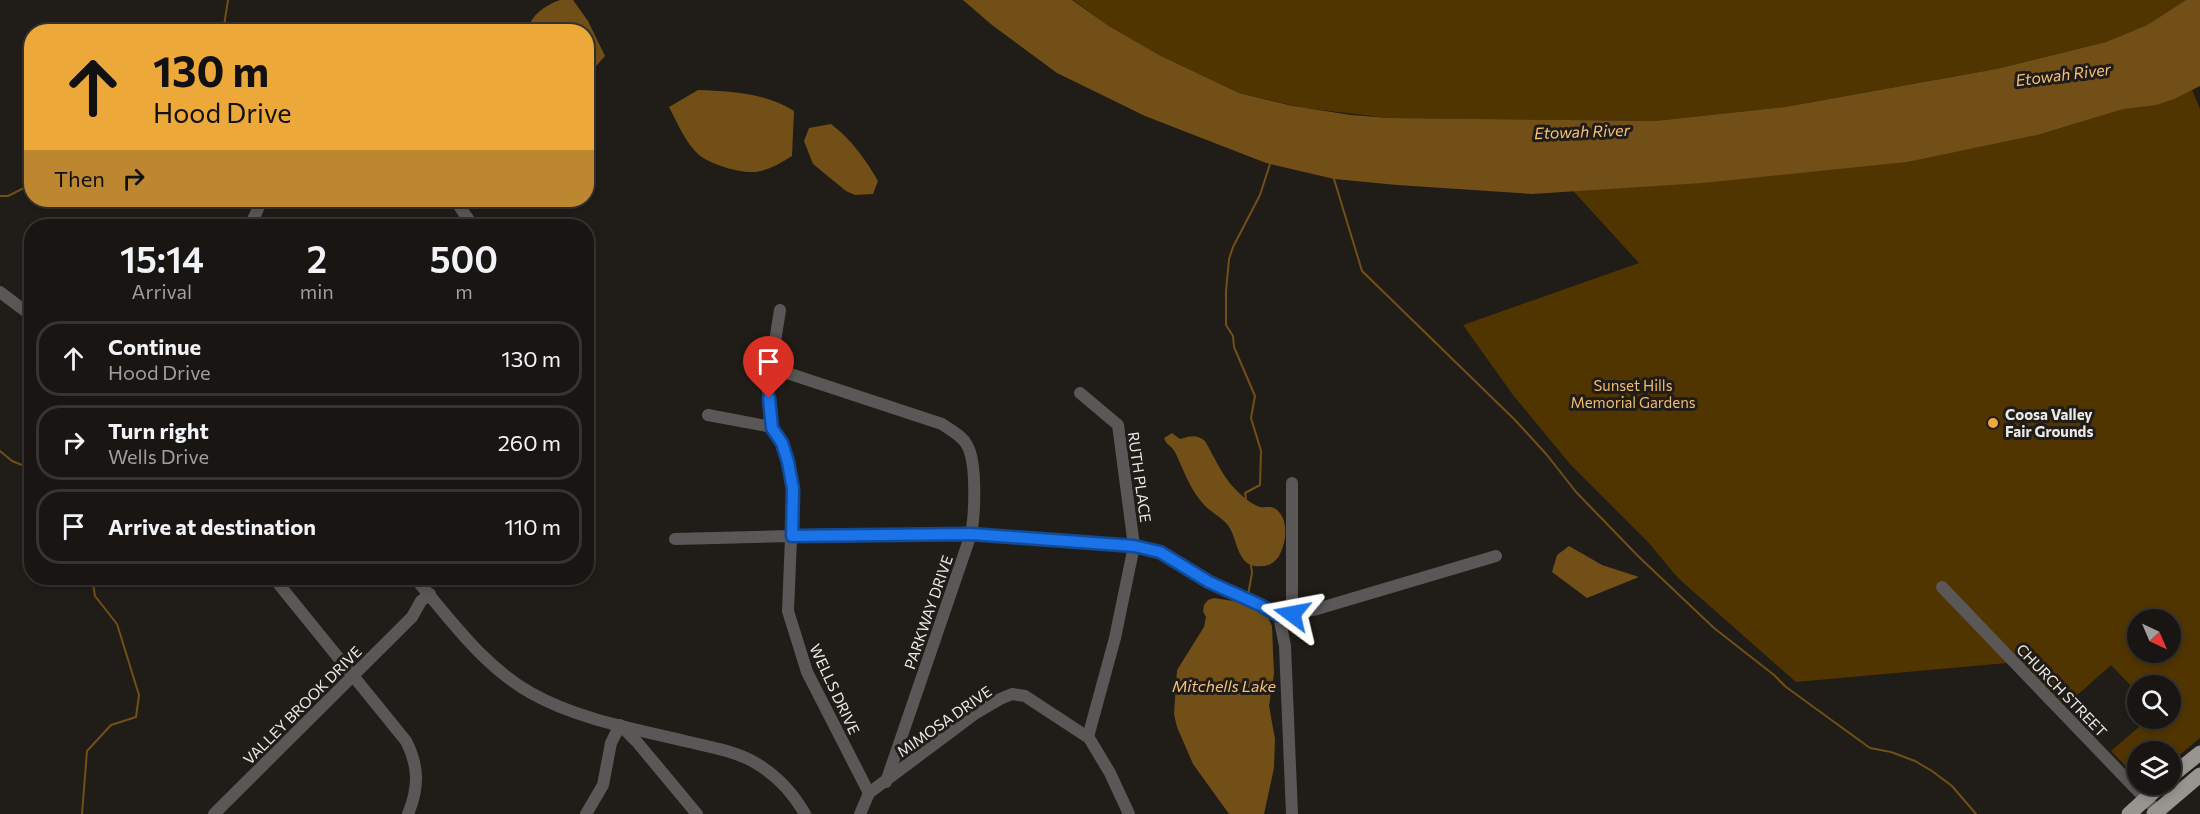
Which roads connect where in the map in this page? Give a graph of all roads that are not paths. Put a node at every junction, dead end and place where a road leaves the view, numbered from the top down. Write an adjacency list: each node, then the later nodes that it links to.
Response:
1 (0, 292): 2 (street)
2 (24, 310)
3 (780, 310): 4 (street, WELLS DRIVE)
4 (772, 368): 7 (street, WELLS DRIVE); 9 (street, PARKWAY DRIVE)
5 (1080, 393): 12 (street, RUTH PLACE)
6 (708, 416): 7 (street)
7 (772, 428): 10 (street, WELLS DRIVE)
8 (1292, 483): 18 (street)
9 (971, 534): 10 (street); 12 (street); 26 (street, PARKWAY DRIVE)
10 (792, 536): 11 (street); 27 (street, WELLS DRIVE)
11 (675, 539)
12 (1134, 546): 19 (street); 22 (street, RUTH PLACE)
13 (1496, 556): 18 (street)
14 (280, 585): 20 (street)
15 (421, 585): 17 (street)
16 (1942, 587): 29 (street, CHURCH STREET)
17 (433, 599): 20 (street, VALLEY BROOK DRIVE); 21 (street)
18 (1292, 614): 19 (street)
19 (1279, 616): 30 (street)
20 (354, 675): 32 (street, VALLEY BROOK DRIVE); 33 (street)
21 (620, 725): 34 (street); 35 (street); 36 (street)
22 (1088, 737): 26 (street, MIMOSA DRIVE); 38 (street, MIMOSA DRIVE)
23 (2200, 753): 24 (main road)
24 (2181, 768)
25 (2200, 775): 31 (main road)
26 (886, 782): 27 (street, MIMOSA DRIVE)
27 (869, 793): 37 (street)
28 (2150, 795): 29 (main road)
29 (2145, 799): 31 (street, CHURCH STREET); 40 (main road)
30 (1292, 811): 39 (street)
31 (2157, 813)
32 (214, 814)
33 (408, 814)
34 (586, 814)
35 (697, 814)
36 (804, 814)
37 (860, 814)
38 (1128, 814)
39 (1303, 814)
40 (2129, 814)

